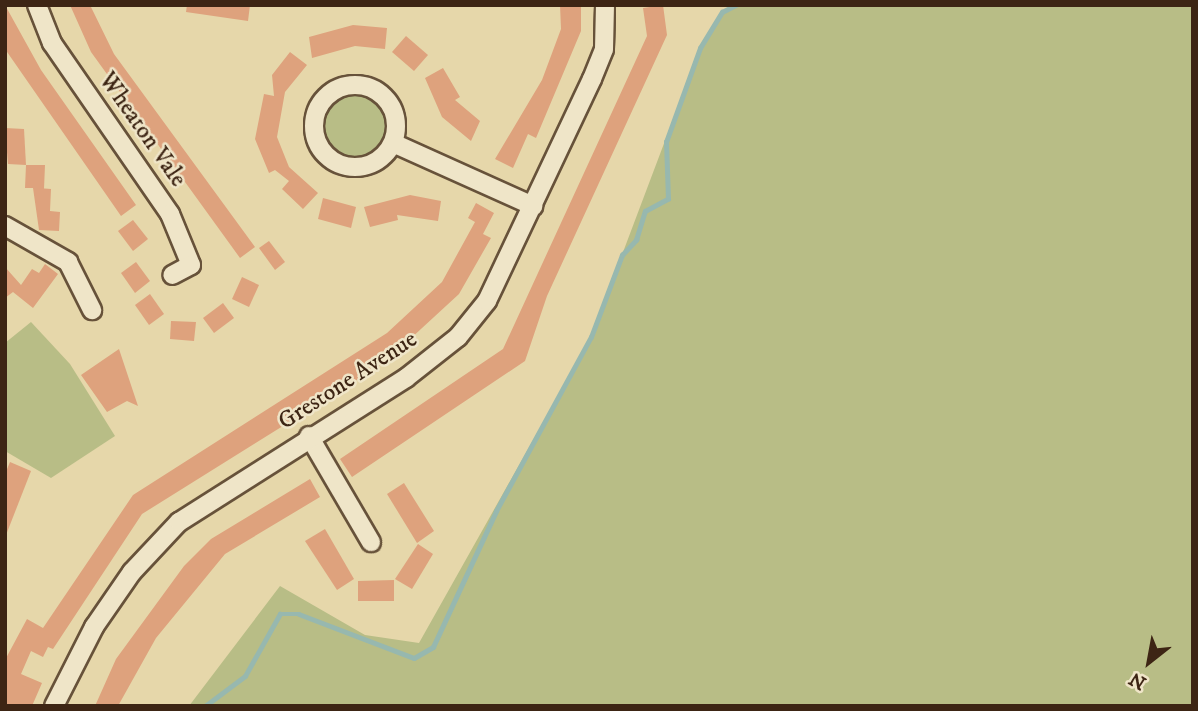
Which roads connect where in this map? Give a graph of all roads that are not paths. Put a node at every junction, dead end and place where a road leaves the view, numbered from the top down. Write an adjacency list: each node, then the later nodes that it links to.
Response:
1 (37, 5): 6 (street, Wheaton Vale)
2 (605, 5): 4 (street, Grestone Avenue)
3 (393, 143): 3 (street); 4 (street)
4 (533, 206): 8 (street, Grestone Avenue)
5 (5, 226): 7 (street)
6 (172, 275)
7 (92, 310)
8 (309, 436): 9 (street); 10 (street, Grestone Avenue)
9 (371, 542)
10 (54, 706)

